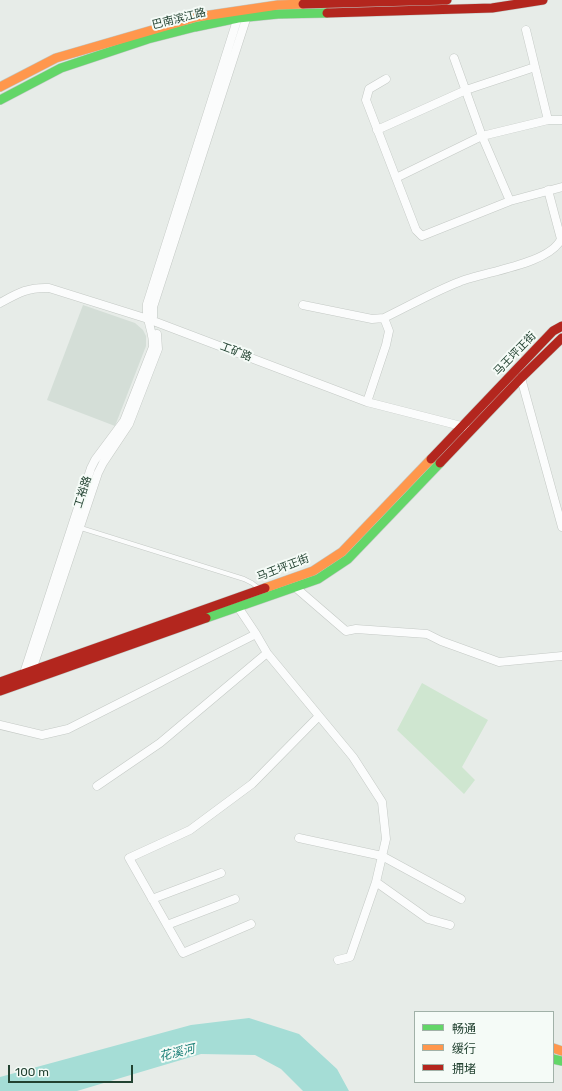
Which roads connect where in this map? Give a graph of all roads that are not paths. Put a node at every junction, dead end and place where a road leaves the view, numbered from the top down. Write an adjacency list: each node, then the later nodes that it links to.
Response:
1 (446, 0): 3 (main road, 巴南滨江路)
2 (543, 0): 3 (main road, 巴南滨江路)
3 (244, 13): 8 (main road, 巴南滨江路); 10 (main road, 巴南滨江路); 22 (street)
4 (526, 30): 6 (street)
5 (454, 58): 9 (street)
6 (535, 67): 9 (street); 11 (street)
7 (386, 79): 13 (street)
8 (0, 87)
9 (466, 90): 13 (street); 14 (street)
10 (0, 100)
11 (548, 120): 12 (street); 14 (street)
12 (562, 120)
13 (377, 130): 15 (street)
14 (482, 136): 15 (street); 18 (street)
15 (396, 178): 18 (street)
16 (562, 187): 17 (street)
17 (548, 190): 18 (street); 21 (street)
18 (510, 201)
19 (0, 303): 22 (street, 工矿路)
20 (302, 305): 21 (street)
21 (384, 318): 26 (street)
22 (151, 320): 26 (street, 工矿路); 30 (street, 工裕路); 37 (street, 工裕路)
23 (562, 326): 27 (main road, 马王坪正街)
24 (562, 338): 25 (main road, 马王坪正街)
25 (521, 378): 28 (main road, 马王坪正街); 29 (street)
26 (367, 402): 27 (street, 工矿路)
27 (462, 426): 28 (street, 工矿路); 32 (main road, 马王坪正街)
28 (473, 429): 31 (main road, 马王坪正街)
29 (562, 527)
30 (81, 528): 32 (lane); 37 (street, 工裕路)
31 (295, 587): 33 (main road, 马王坪正街); 36 (street)
32 (261, 590): 37 (main road, 马王坪正街)
33 (238, 607): 34 (street); 39 (main road, 马王坪正街)
34 (256, 634): 35 (street); 41 (street)
35 (266, 653): 40 (street); 42 (street)
36 (562, 656)
37 (28, 672): 38 (main road, 马王坪正街)
38 (0, 682)
39 (0, 691)
40 (319, 716): 44 (street); 47 (street)
41 (0, 725)
42 (97, 786)
43 (300, 838): 44 (street)
44 (382, 856): 46 (street); 49 (street)
45 (221, 873): 47 (street)
46 (376, 882): 52 (street); 53 (street)
47 (152, 899): 51 (street)
48 (235, 899): 51 (street)
49 (461, 899)
50 (251, 924): 51 (street)
51 (167, 925)
52 (450, 925)
53 (338, 960)

